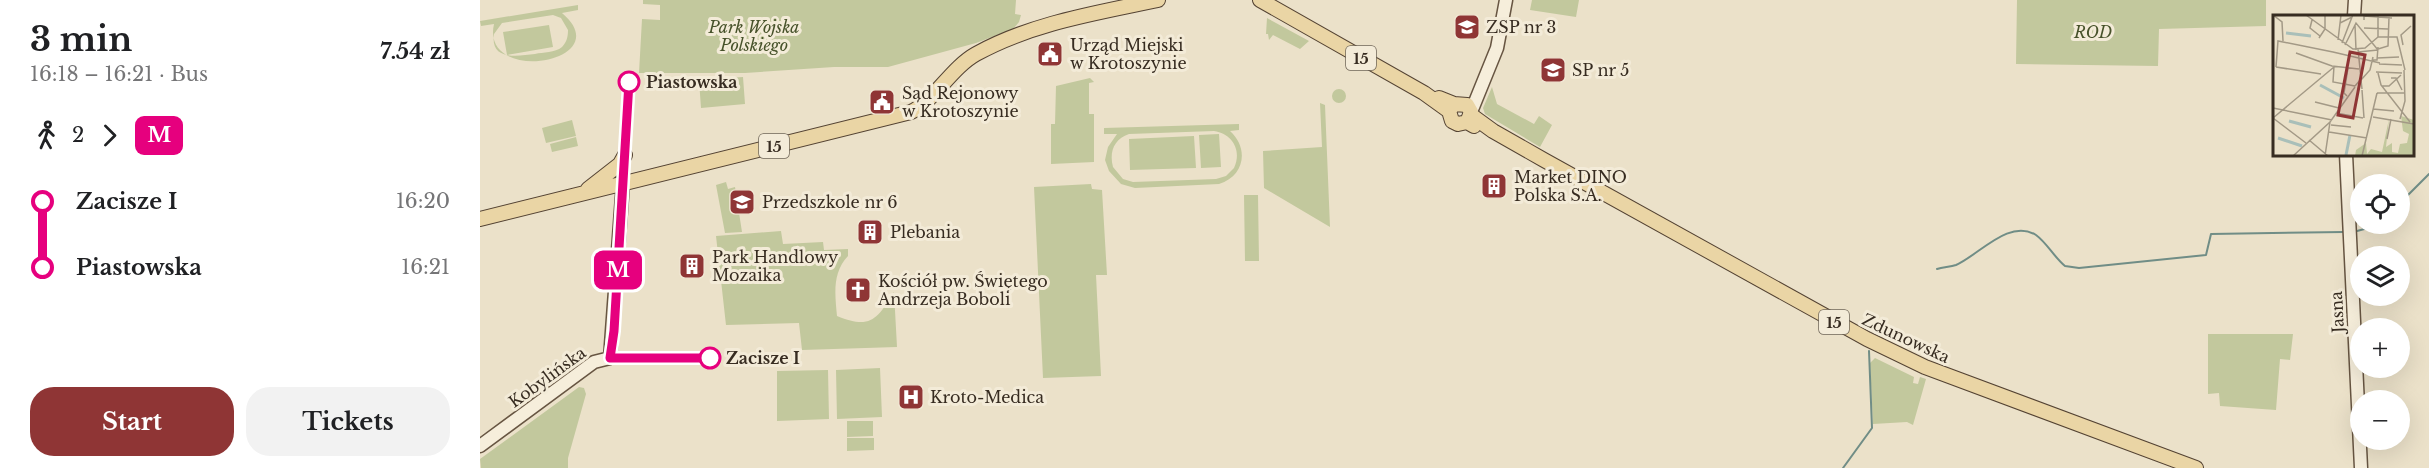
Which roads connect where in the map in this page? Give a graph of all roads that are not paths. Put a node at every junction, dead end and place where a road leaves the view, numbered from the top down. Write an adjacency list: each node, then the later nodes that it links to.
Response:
1 (1158, 0): 9 (main road, 15)
2 (1260, 0): 6 (main road, Zdunowska / 15)
3 (1506, 0): 6 (street)
4 (2355, 0): 5 (street)
5 (2354, 15)
6 (1463, 111): 13 (main road, Zdunowska / 15)
7 (625, 154): 10 (main road)
8 (2346, 156): 14 (street, Jasna)
9 (623, 183): 10 (main road, 15); 12 (street, Kobylińska)
10 (583, 193): 11 (main road, 15)
11 (480, 219)
12 (480, 447)
13 (2196, 468)
14 (2361, 468)

